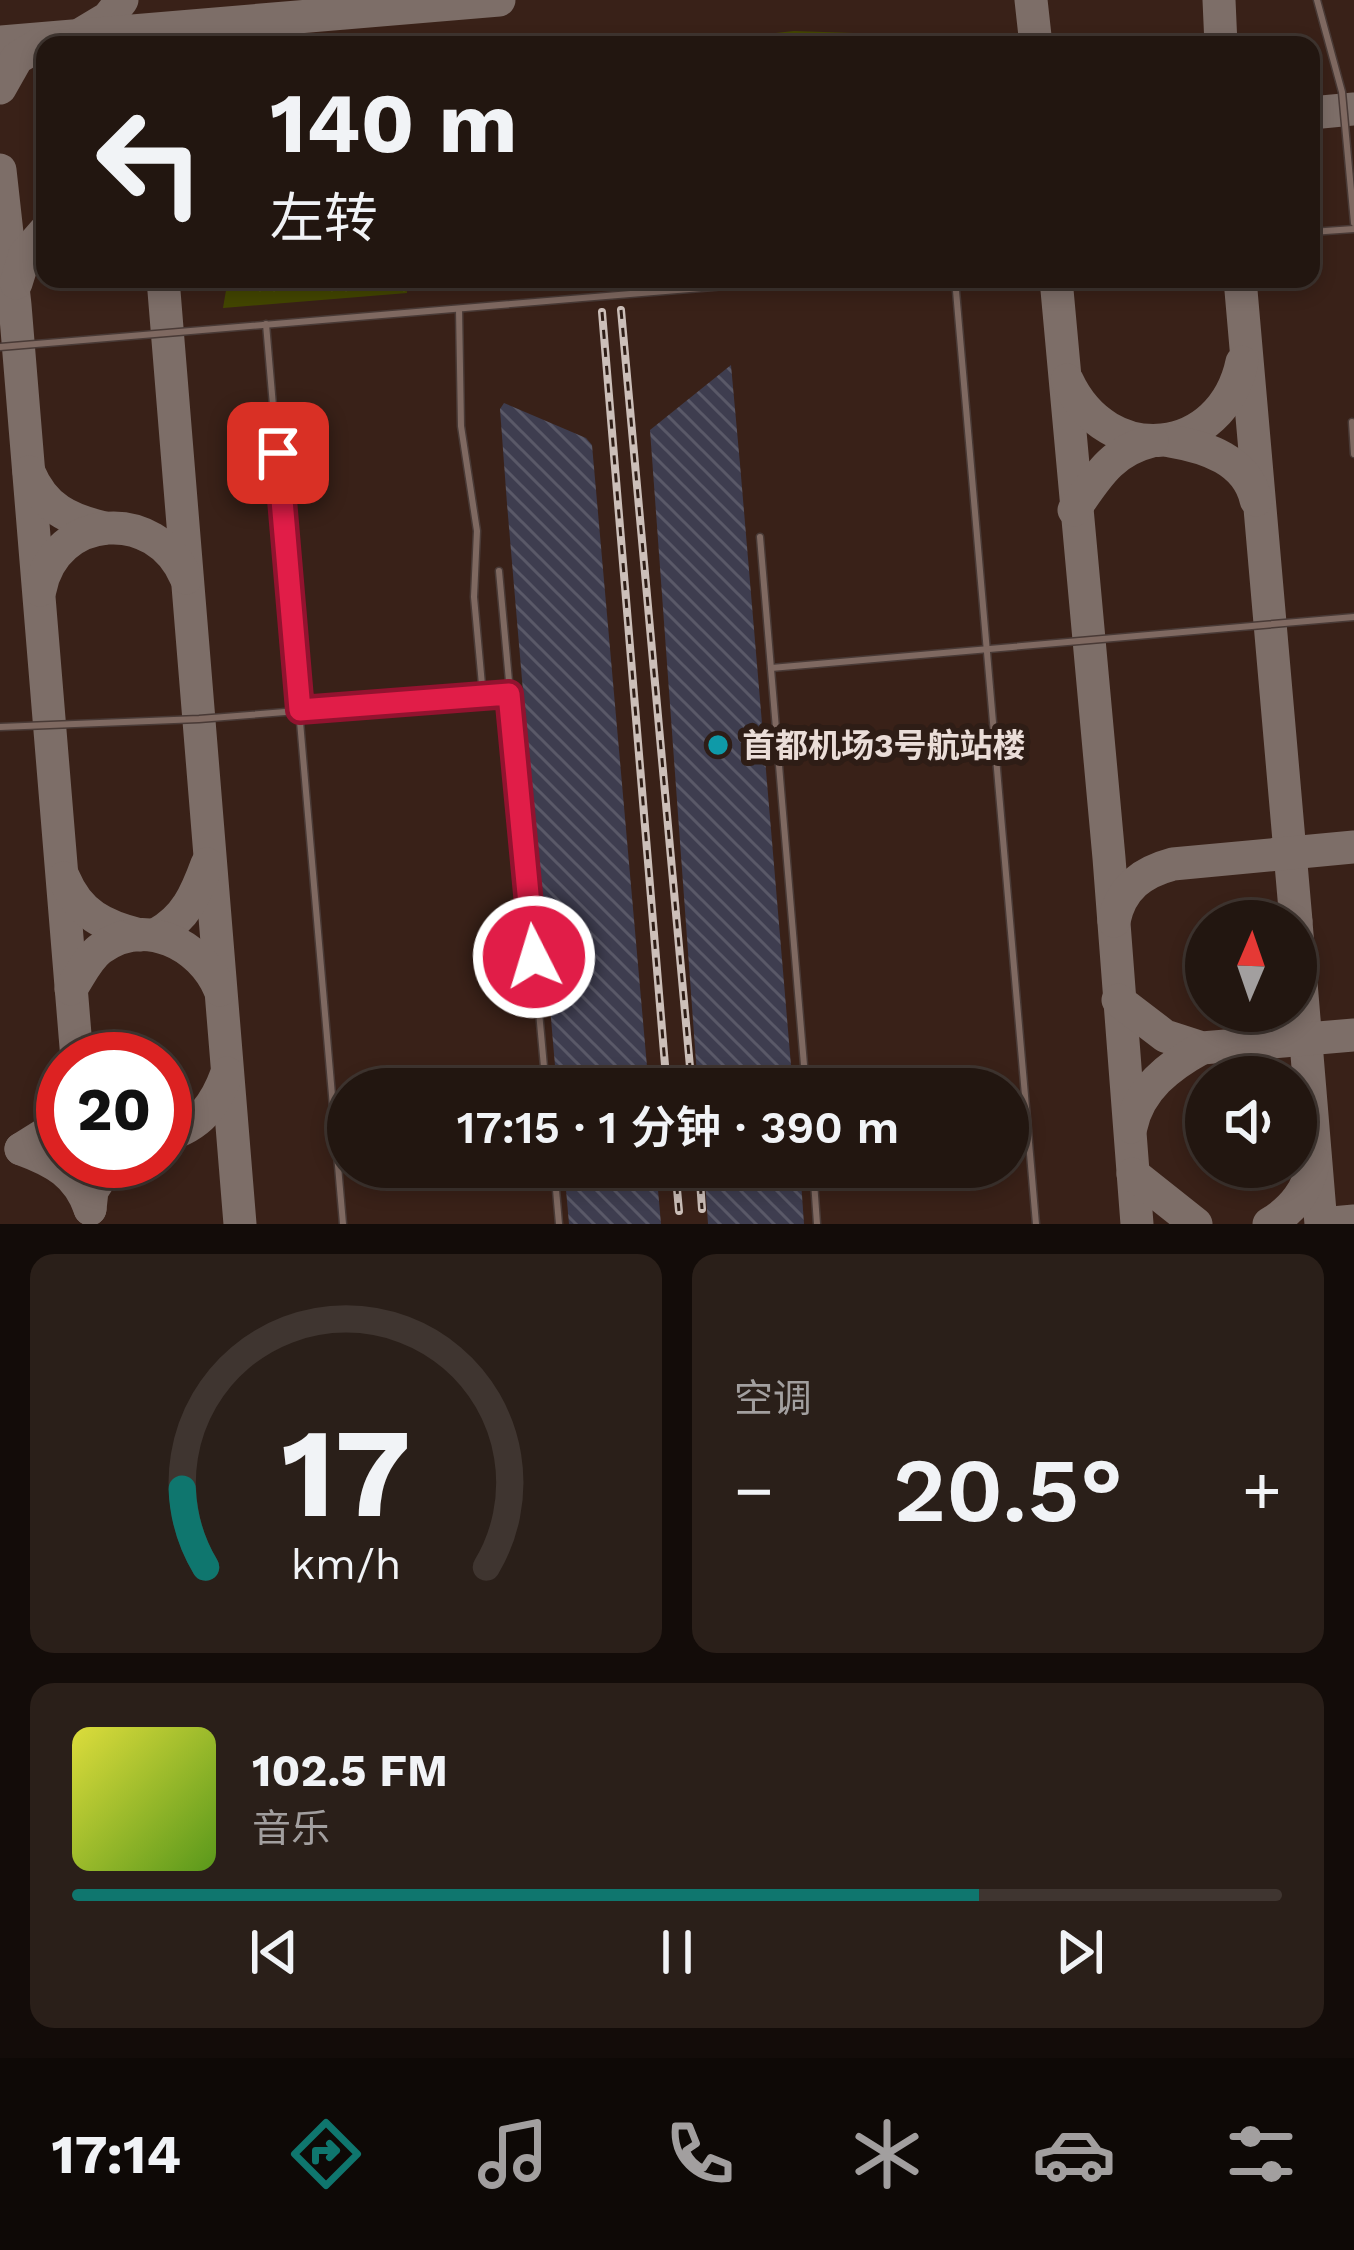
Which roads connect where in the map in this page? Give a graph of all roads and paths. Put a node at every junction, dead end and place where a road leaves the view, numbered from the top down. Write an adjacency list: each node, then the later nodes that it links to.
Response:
1 (1317, 0): 2 (lane)
2 (1354, 226): 3 (lane)
3 (1320, 231)
4 (704, 288): 6 (lane)
5 (956, 288): 14 (lane)
6 (459, 309): 7 (lane); 17 (lane)
7 (266, 325): 8 (lane); 18 (lane)
8 (0, 347)
9 (1352, 422): 10 (lane)
10 (1354, 454)
11 (760, 537): 15 (lane)
12 (499, 571): 16 (lane)
13 (1354, 617): 14 (lane)
14 (988, 650): 15 (lane); 27 (lane)
15 (771, 668): 21 (lane)
16 (509, 694): 17 (lane); 20 (lane)
17 (483, 696): 18 (lane)
18 (300, 710): 19 (lane); 24 (lane)
19 (0, 727)
20 (544, 1068)
21 (804, 1068)
22 (556, 1188): 25 (lane)
23 (815, 1188): 26 (lane)
24 (343, 1224)
25 (559, 1224)
26 (818, 1224)
27 (1036, 1224)

